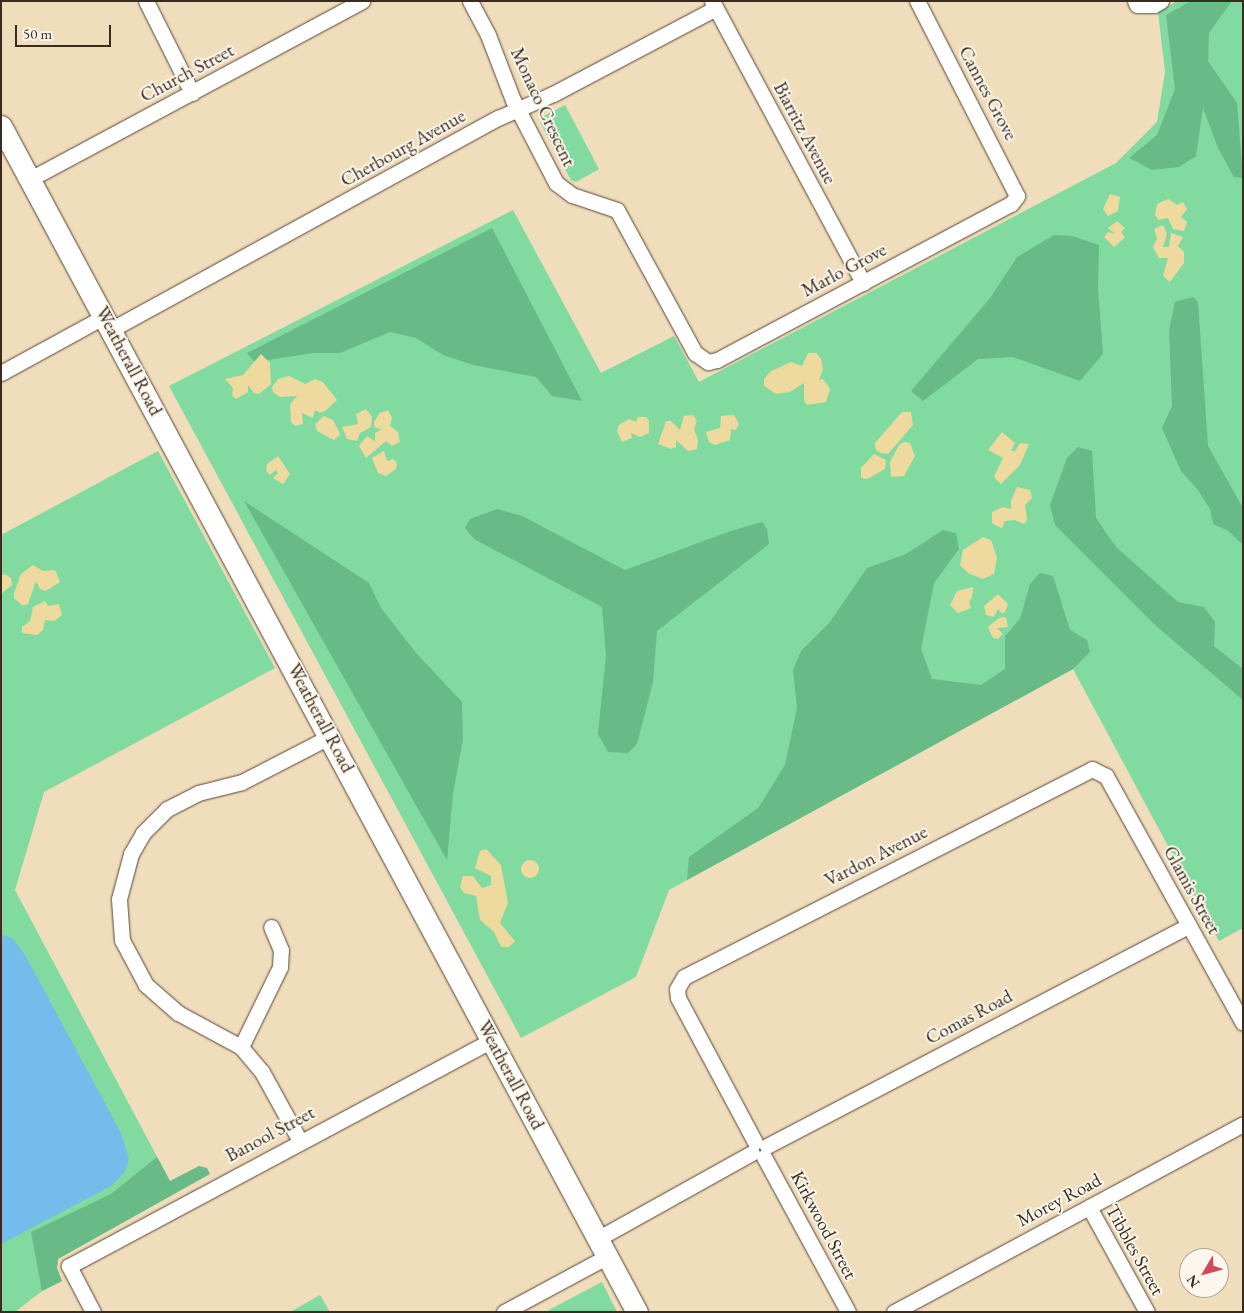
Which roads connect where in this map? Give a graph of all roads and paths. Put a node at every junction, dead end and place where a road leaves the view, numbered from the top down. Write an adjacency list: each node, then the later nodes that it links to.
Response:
1 (146, 1): 8 (street)
2 (362, 1): 8 (street, Church Street)
3 (470, 1): 9 (street, Monaco Crescent)
4 (917, 1): 12 (street, Cannes Grove)
5 (1161, 1): 6 (street)
6 (1136, 3)
7 (714, 4): 9 (street, Cherbourg Avenue); 13 (street, Biarritz Avenue)
8 (192, 93): 11 (street, Church Street)
9 (518, 110): 14 (street, Cherbourg Avenue); 15 (street, Monaco Crescent)
10 (3, 131): 11 (street, Weatherall Road)
11 (30, 179): 14 (street, Weatherall Road)
12 (1011, 204): 13 (street, Marlo Grove)
13 (863, 283): 15 (street, Marlo Grove)
14 (109, 322): 16 (street, Cherbourg Avenue); 17 (street, Weatherall Road)
15 (695, 353)
16 (1, 373)
17 (330, 736): 23 (street, Weatherall Road); 24 (street)
18 (1106, 776): 19 (street, Glamis Street); 21 (street, Vardon Avenue)
19 (1189, 925): 22 (street, Glamis Street); 27 (street, Comas Road)
20 (271, 928): 24 (street)
21 (678, 998): 27 (street, Kirkwood Street)
22 (1243, 1023)
23 (492, 1040): 26 (street, Banool Street); 29 (street, Weatherall Road)
24 (241, 1047): 26 (street)
25 (1243, 1124): 28 (street, Morey Road)
26 (300, 1141): 30 (street, Banool Street)
27 (760, 1149): 29 (street, Comas Road); 33 (street, Kirkwood Street)
28 (1089, 1207): 34 (street, Morey Road); 35 (street, Tibbles Street)
29 (603, 1247): 31 (street, Comas Road); 32 (street, Weatherall Road)
30 (93, 1312)
31 (504, 1312)
32 (637, 1312)
33 (848, 1312)
34 (895, 1312)
35 (1147, 1312)

